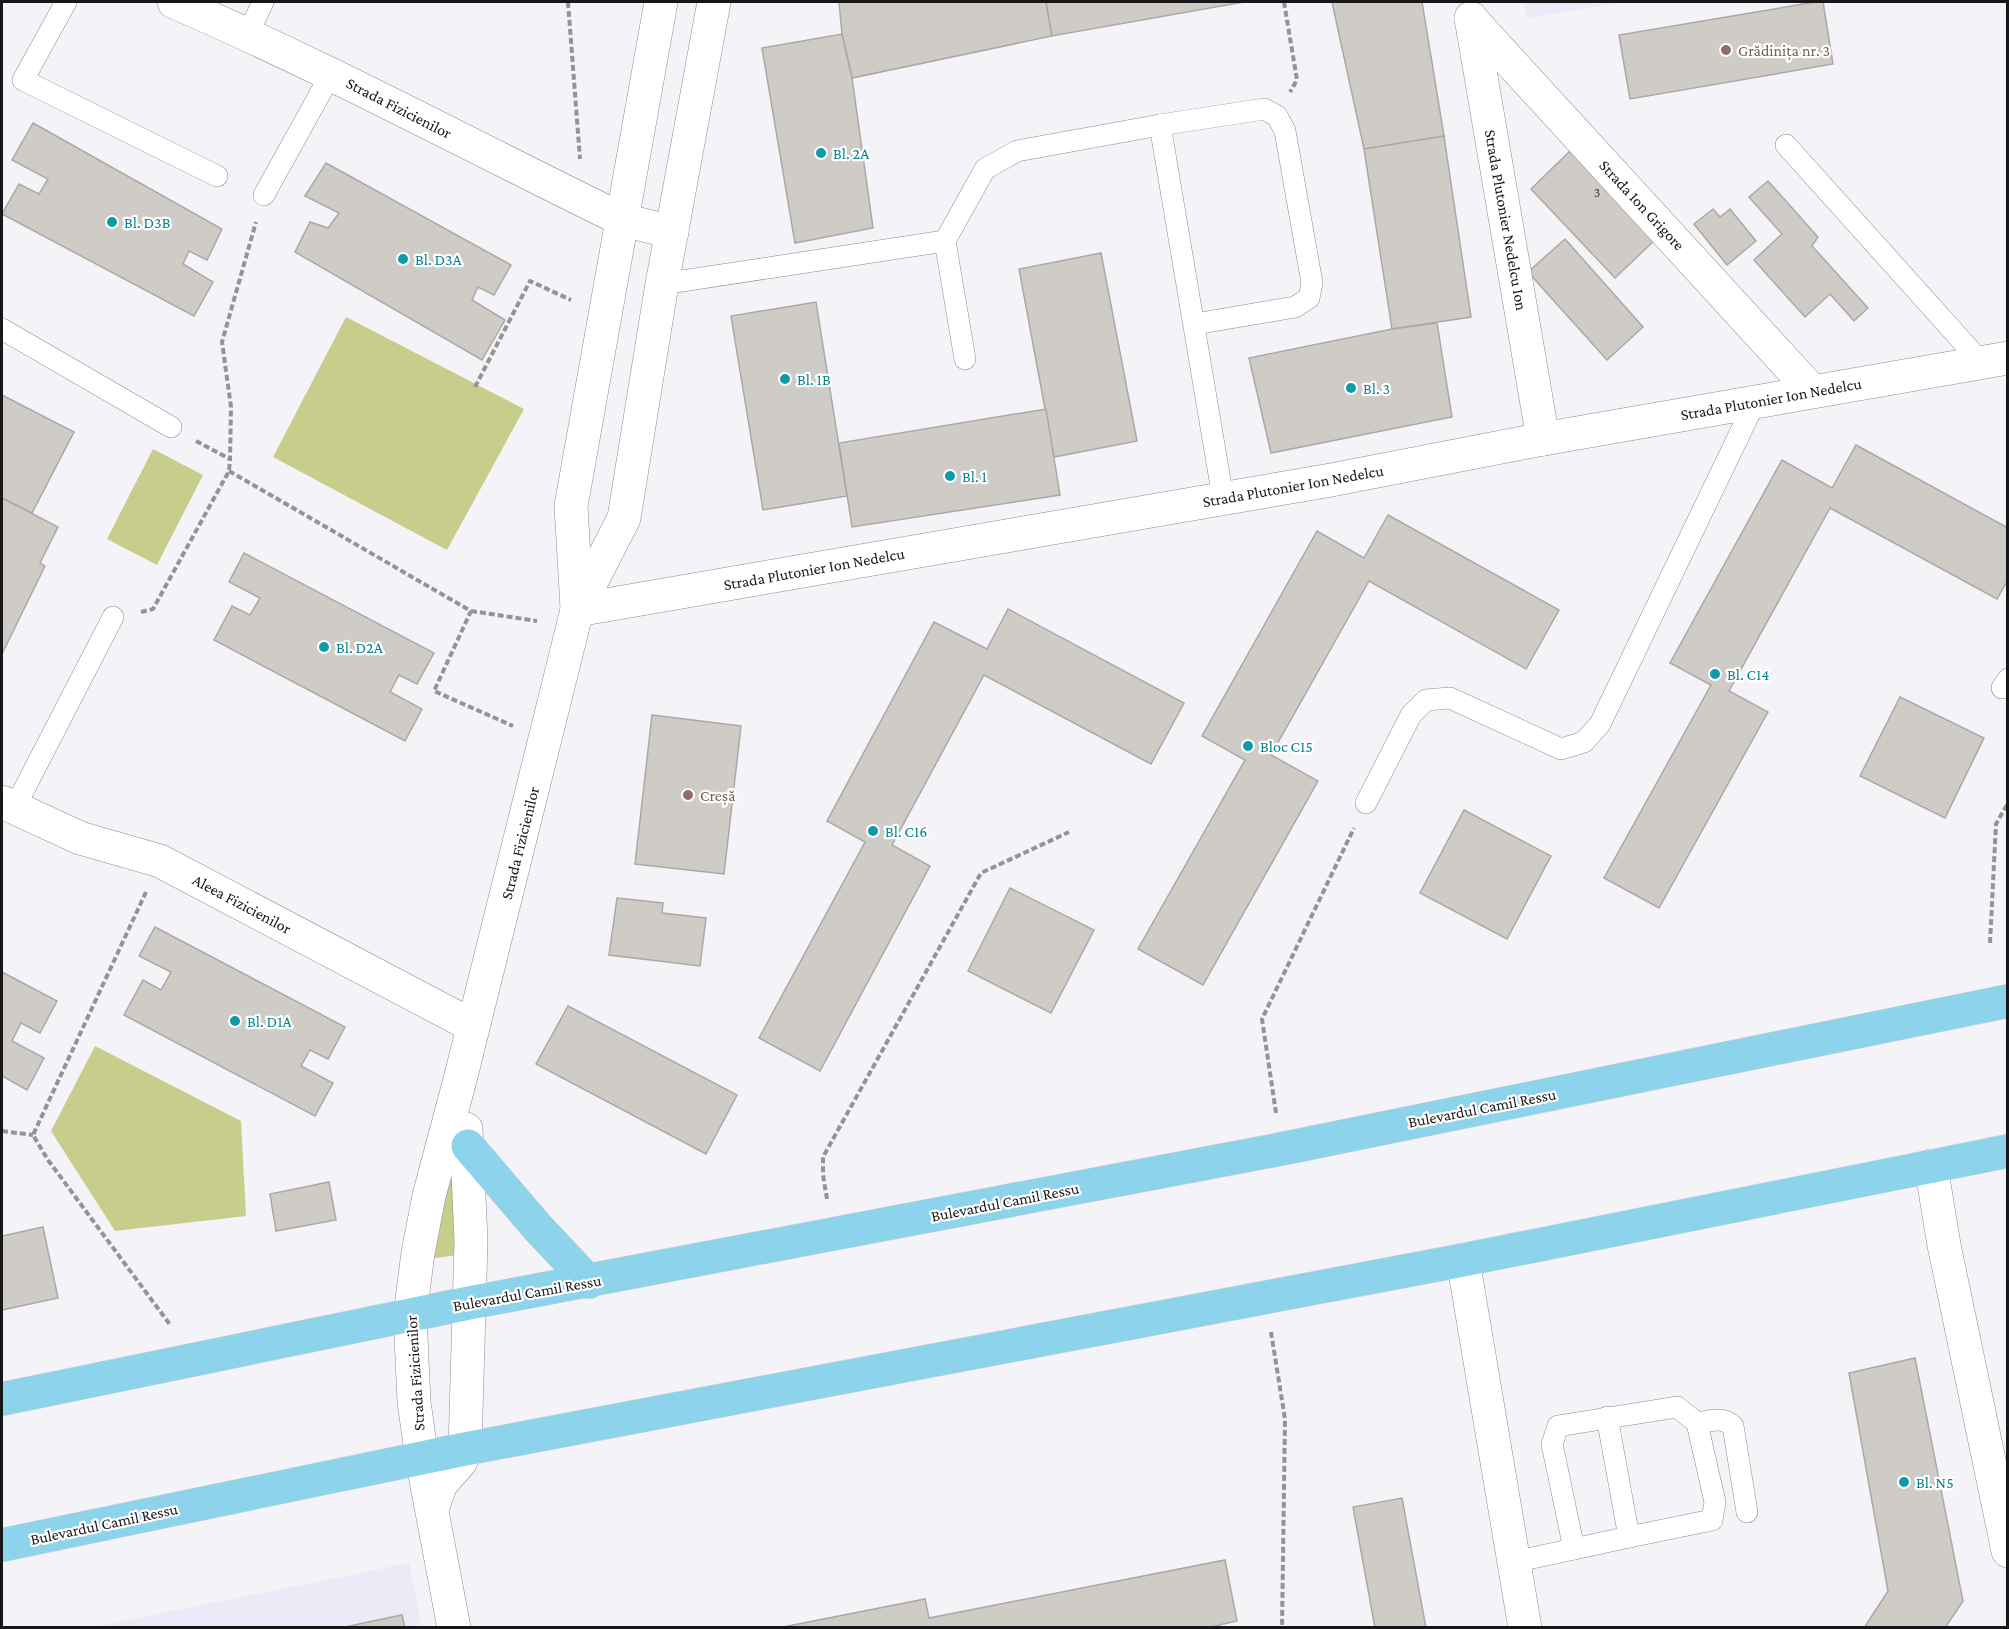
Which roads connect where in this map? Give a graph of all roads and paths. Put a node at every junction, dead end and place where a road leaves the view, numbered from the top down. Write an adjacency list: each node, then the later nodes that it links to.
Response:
1 (66, 2): 14 (lane)
2 (174, 2): 9 (street, Strada Fizicienilor)
3 (263, 2): 9 (lane)
4 (568, 2): 16 (path)
5 (661, 2): 17 (street, Strada Fizicienilor)
6 (714, 2): 18 (street, Strada Fizicienilor)
7 (1284, 2): 11 (path)
8 (1469, 10): 27 (street, Strada Ion Grigore); 30 (street, Strada Plutonier Nedelcu Ion)
9 (248, 34): 10 (street, Strada Fizicienilor)
10 (331, 74): 15 (lane); 16 (street, Strada Fizicienilor)
11 (1277, 116): 12 (lane); 22 (lane)
12 (1160, 125): 19 (lane); 22 (lane)
13 (1786, 145): 25 (lane)
14 (217, 176)
15 (264, 195): 31 (path)
16 (584, 201): 17 (street, Strada Fizicienilor)
17 (623, 220): 18 (street, Strada Fizicienilor); 21 (street, Strada Fizicienilor)
18 (672, 232): 20 (street, Strada Fizicienilor)
19 (945, 241): 20 (lane); 24 (lane)
20 (662, 284): 36 (street, Strada Fizicienilor)
21 (604, 315): 26 (path); 36 (street, Strada Fizicienilor)
22 (1195, 324): 33 (lane)
23 (2, 329): 29 (lane)
24 (965, 359)
25 (1994, 360): 27 (street, Strada Plutonier Ion Nedelcu)
26 (475, 387)
27 (1812, 391): 28 (street, Strada Plutonier Ion Nedelcu)
28 (1755, 402): 30 (street, Strada Plutonier Ion Nedelcu); 38 (lane)
29 (171, 427): 31 (path)
30 (1543, 439): 33 (street, Strada Plutonier Ion Nedelcu)
31 (230, 459): 32 (path)
32 (229, 471): 34 (path); 35 (path)
33 (1223, 498): 36 (street, Strada Plutonier Ion Nedelcu)
34 (471, 611): 36 (path); 37 (path)
35 (113, 617): 40 (lane)
36 (575, 618): 37 (street, Strada Fizicienilor)
37 (545, 740): 45 (street, Strada Fizicienilor)
38 (1366, 803): 50 (path)
39 (2007, 803): 43 (path)
40 (8, 805): 42 (street, Aleea Fizicienilor)
41 (1069, 832): 53 (path)
42 (160, 861): 45 (street, Aleea Fizicienilor); 48 (path)
43 (1990, 943)
44 (2007, 1001): 50 (main road, Bulevardul Camil Ressu)
45 (473, 1026): 46 (street, Strada Fizicienilor)
46 (461, 1076): 49 (street, Strada Fizicienilor); 58 (street, Strada Fizicienilor)
47 (2, 1131): 48 (path)
48 (33, 1135): 59 (path)
49 (468, 1146): 55 (main road); 57 (street, Strada Fizicienilor)
50 (1281, 1149): 53 (main road, Bulevardul Camil Ressu)
51 (2007, 1151): 52 (main road, Bulevardul Camil Ressu)
52 (1930, 1166): 54 (main road, Bulevardul Camil Ressu); 70 (street)
53 (834, 1235): 55 (main road, Bulevardul Camil Ressu)
54 (1463, 1260): 56 (main road, Bulevardul Camil Ressu); 71 (street)
55 (589, 1282): 57 (main road, Bulevardul Camil Ressu)
56 (1265, 1297): 63 (main road, Bulevardul Camil Ressu); 73 (path)
57 (469, 1303): 58 (main road, Bulevardul Camil Ressu); 63 (street, Strada Fizicienilor)
58 (410, 1315): 60 (main road, Bulevardul Camil Ressu); 64 (street, Strada Fizicienilor)
59 (171, 1326)
60 (2, 1399)
61 (1607, 1417): 62 (lane); 67 (lane); 69 (lane)
62 (1698, 1423): 66 (lane); 67 (lane)
63 (465, 1449): 64 (main road, Bulevardul Camil Ressu); 65 (street)
64 (422, 1459): 65 (street, Strada Fizicienilor); 68 (main road, Bulevardul Camil Ressu)
65 (432, 1509): 72 (street, Strada Fizicienilor)
66 (1747, 1512)
67 (1629, 1537): 69 (lane)
68 (2, 1545)
69 (1574, 1549): 71 (lane)
70 (2007, 1551)
71 (1514, 1562): 74 (street)
72 (454, 1628)
73 (1282, 1628)
74 (1525, 1628)

